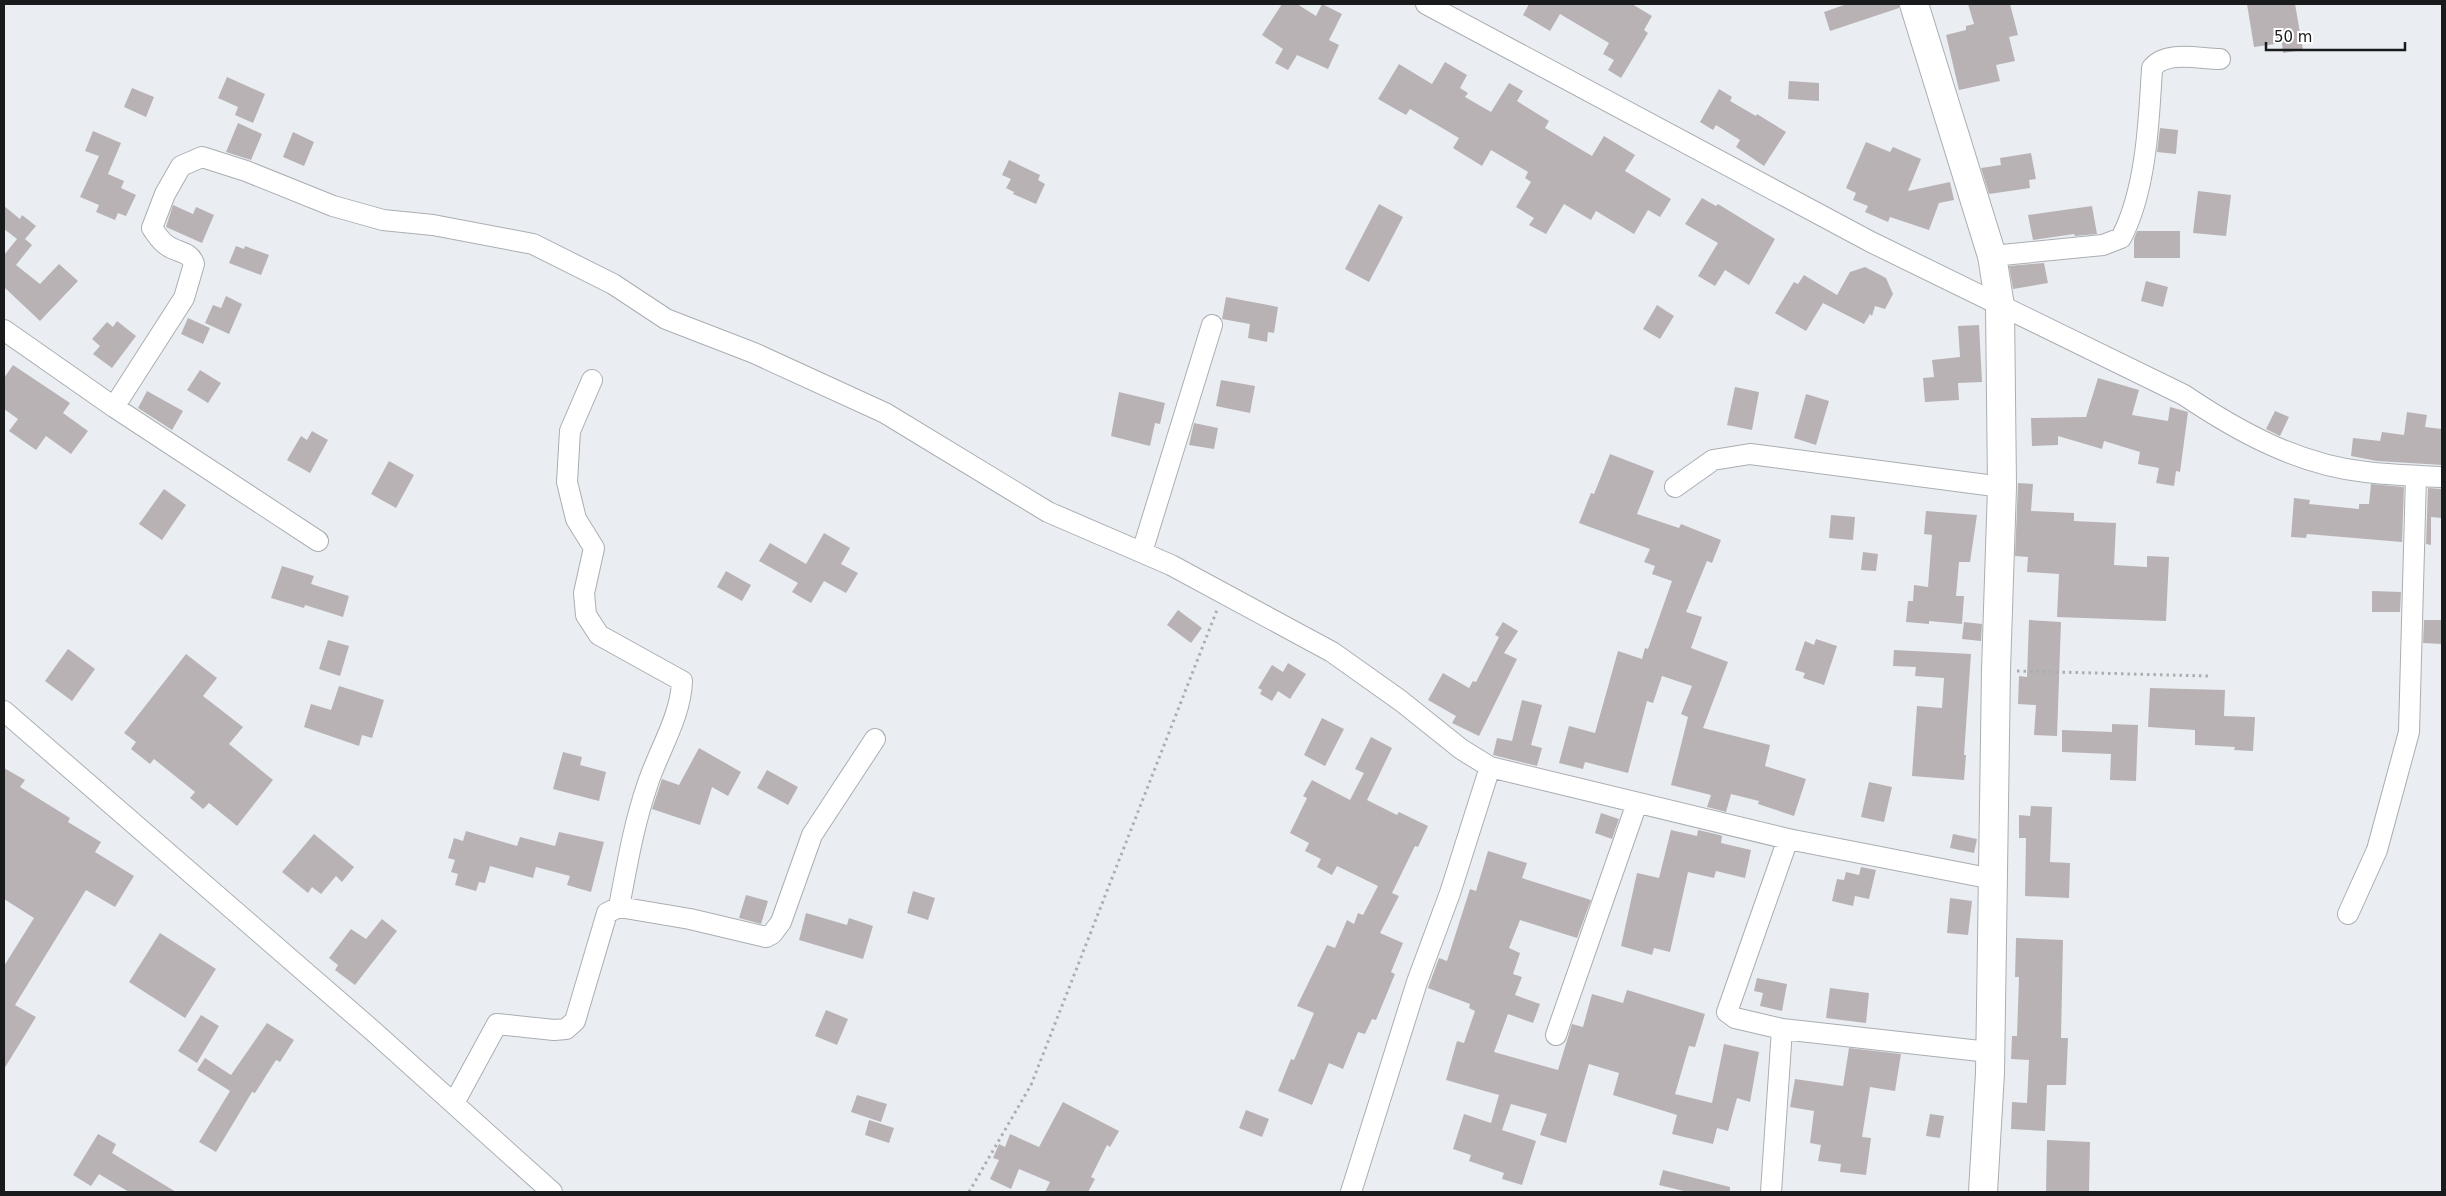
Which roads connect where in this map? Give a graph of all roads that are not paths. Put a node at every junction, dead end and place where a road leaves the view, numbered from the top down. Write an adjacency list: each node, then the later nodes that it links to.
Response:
1 (1426, 4): 5 (street)
2 (1914, 4): 4 (highway)
3 (2220, 59): 4 (street)
4 (1992, 256): 5 (highway)
5 (2000, 306): 10 (street); 13 (highway)
6 (1212, 325): 15 (street)
7 (4, 330): 9 (street)
8 (592, 380): 22 (street)
9 (114, 407): 14 (street); 15 (street)
10 (2416, 476): 11 (street); 23 (street)
11 (2442, 477)
12 (1675, 487): 13 (street)
13 (2002, 487): 21 (highway)
14 (318, 541)
15 (1142, 552): 18 (street)
16 (4, 711): 27 (street)
17 (875, 739): 22 (street)
18 (1490, 767): 19 (street); 29 (street)
19 (1637, 803): 20 (street); 25 (street)
20 (1788, 839): 21 (street); 24 (street)
21 (1993, 879): 26 (highway)
22 (619, 907): 27 (street)
23 (2348, 914)
24 (1782, 1029): 26 (street); 30 (street)
25 (1556, 1035)
26 (1989, 1052): 31 (highway)
27 (454, 1103): 28 (street)
28 (552, 1192)
29 (1351, 1192)
30 (1771, 1192)
31 (1983, 1192)

